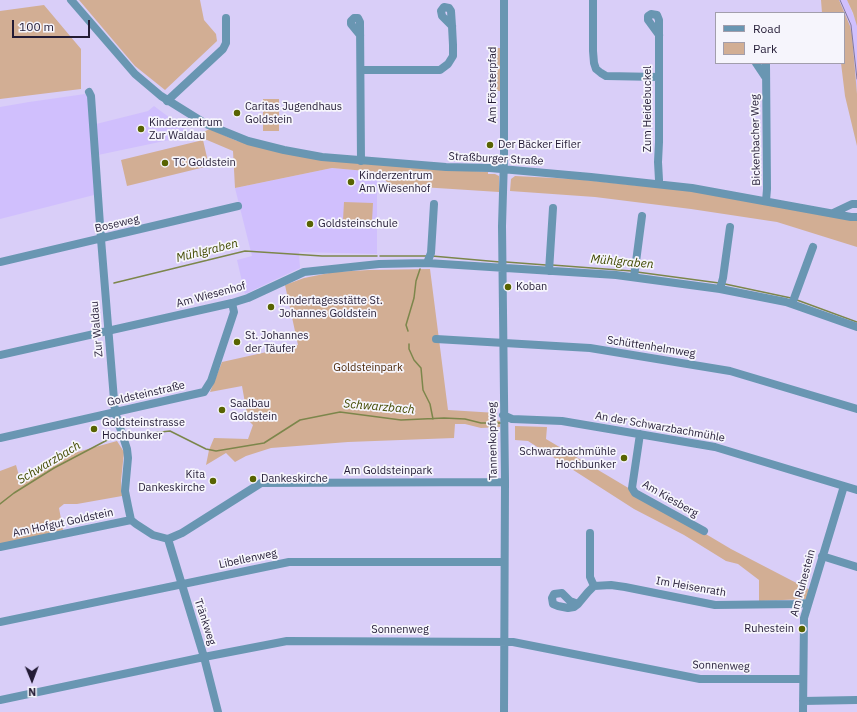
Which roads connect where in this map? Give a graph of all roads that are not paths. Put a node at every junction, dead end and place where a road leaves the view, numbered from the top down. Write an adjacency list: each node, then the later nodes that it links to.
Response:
1 (71, 0): 14 (street, Straßburger Straße)
2 (504, 0): 16 (street, Am Försterpfad)
3 (593, 0): 11 (street)
4 (226, 18): 14 (street)
5 (452, 26): 10 (street)
6 (360, 35): 10 (street)
7 (659, 35): 11 (street, Zum Heidebuckel)
8 (757, 64): 12 (street, Bickenbacher Weg)
9 (766, 64): 12 (street, Bickenbacher Weg)
10 (361, 70): 15 (street)
11 (659, 77): 17 (street, Zum Heidebuckel)
12 (766, 78): 18 (street, Bickenbacher Weg)
13 (89, 92): 27 (street, Zur Waldau)
14 (167, 101): 15 (street, Straßburger Straße)
15 (361, 160): 16 (street, Straßburger Straße)
16 (504, 169): 17 (street, Straßburger Straße); 32 (street, Tannenkopfweg)
17 (659, 184): 18 (street, Straßburger Straße)
18 (766, 200): 23 (street, Straßburger Straße)
19 (434, 204): 30 (street)
20 (857, 204): 23 (street)
21 (238, 206): 27 (street, Boseweg)
22 (553, 208): 31 (street)
23 (832, 213): 25 (street, Straßburger Straße)
24 (642, 216): 33 (street)
25 (857, 217)
26 (730, 227): 34 (street)
27 (101, 239): 29 (street, Boseweg); 38 (street, Zur Waldau)
28 (813, 247): 35 (street)
29 (0, 262)
30 (427, 263): 32 (street, Am Wiesenhof); 36 (street, Am Wiesenhof)
31 (549, 267): 32 (street, Am Wiesenhof); 33 (street, Am Wiesenhof)
32 (503, 268): 40 (street, Tannenkopfweg)
33 (634, 274): 34 (street, Am Wiesenhof)
34 (721, 285): 35 (street, Am Wiesenhof)
35 (794, 301): 37 (street, Am Wiesenhof)
36 (232, 303): 38 (street, Am Wiesenhof); 43 (street, Goldsteinstraße)
37 (857, 327)
38 (108, 331): 41 (street, Am Wiesenhof); 43 (street, Zur Waldau)
39 (436, 339): 40 (street, Schüttenhelmweg)
40 (503, 343): 42 (street, Schüttenhelmweg); 44 (street, Tannenkopfweg)
41 (0, 355)
42 (857, 409)
43 (115, 412): 46 (street, Goldsteinstraße); 50 (street, Zur Waldau)
44 (503, 415): 45 (street, An der Schwarzbachmühle); 47 (street, Tannenkopfweg)
45 (640, 434): 48 (street, An der Schwarzbachmühle); 51 (street, Am Kiesberg)
46 (0, 438)
47 (505, 482): 53 (street, Am Goldsteinpark); 56 (street, Tannenkopfweg)
48 (844, 486): 49 (street, An der Schwarzbachmühle); 55 (street, Am Ruhestein)
49 (857, 490)
50 (131, 520): 53 (street); 54 (street, Am Hofgut Goldstein)
51 (704, 532)
52 (590, 533): 59 (street)
53 (168, 539): 58 (street, Tränkweg)
54 (0, 547)
55 (822, 556): 57 (street); 60 (street, Am Ruhestein)
56 (504, 562): 58 (street, Libellenweg); 63 (street, Tannenkopfweg)
57 (857, 567)
58 (181, 584): 62 (street, Libellenweg); 64 (street, Tränkweg)
59 (594, 586): 60 (street, Im Heisenrath); 61 (street)
60 (808, 603): 65 (street, Am Ruhestein)
61 (578, 604)
62 (0, 622)
63 (505, 642): 64 (street, Sonnenweg); 65 (street, Sonnenweg); 70 (street, Tannenkopfweg)
64 (204, 657): 66 (street, Sonnenweg); 69 (street, Tränkweg)
65 (803, 679): 68 (street, Am Ruhestein)
66 (0, 700)
67 (857, 700): 68 (street)
68 (803, 701): 71 (street, Am Ruhestein)
69 (218, 712)
70 (504, 712)
71 (803, 712)

